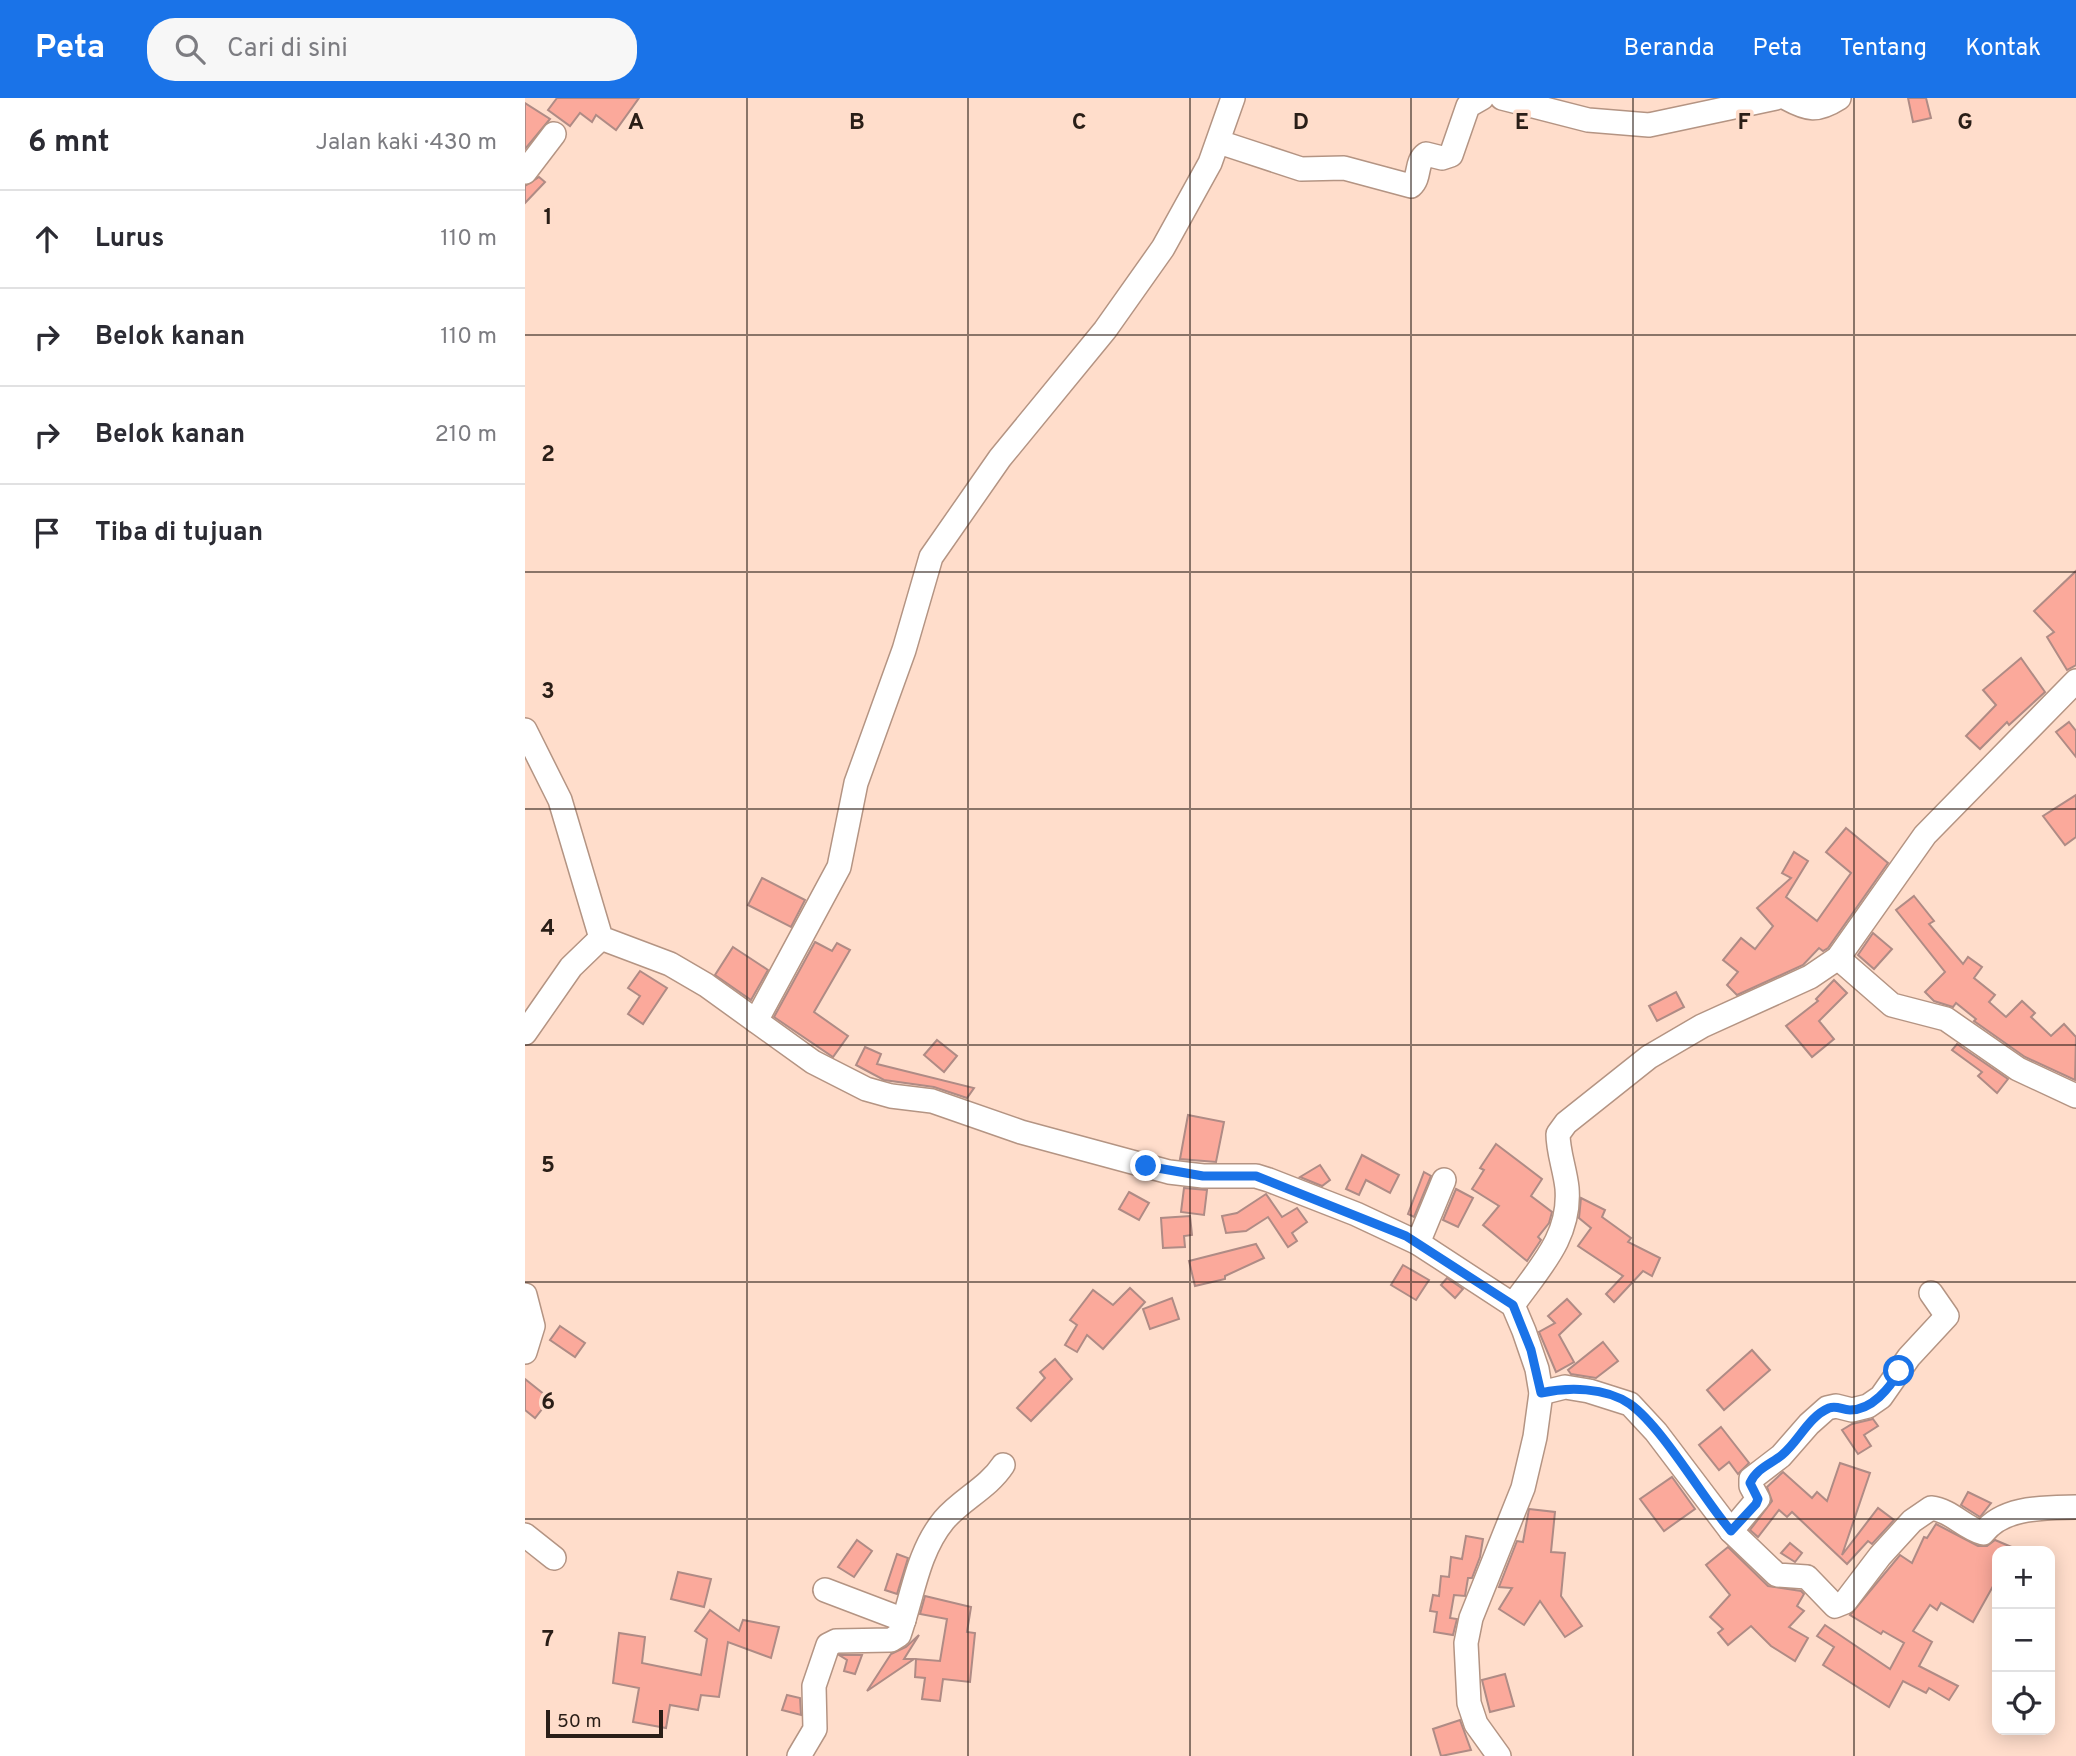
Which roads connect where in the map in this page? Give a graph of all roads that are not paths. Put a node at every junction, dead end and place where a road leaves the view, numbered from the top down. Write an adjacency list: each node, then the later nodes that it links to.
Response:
1 (1233, 98): 8 (street)
2 (1482, 98): 8 (street)
3 (1502, 98): 4 (street)
4 (1776, 98)
5 (1786, 98): 6 (street)
6 (1839, 98)
7 (554, 134): 9 (street)
8 (1219, 142): 14 (street)
9 (525, 172)
10 (2076, 681): 13 (street)
11 (525, 730): 12 (street)
12 (601, 938): 14 (street); 15 (street)
13 (1838, 958): 16 (street); 21 (street)
14 (756, 1021): 18 (street)
15 (525, 1033)
16 (2076, 1096)
17 (1444, 1180): 18 (street)
18 (1418, 1243): 21 (street)
19 (1930, 1293): 26 (street)
20 (525, 1296): 22 (street)
21 (1513, 1305): 23 (street)
22 (525, 1352)
23 (1541, 1393): 26 (street); 32 (street)
24 (1003, 1465): 30 (street)
25 (2076, 1507): 26 (street)
26 (1731, 1531)
27 (525, 1535): 28 (street)
28 (554, 1558)
29 (825, 1590): 30 (street)
30 (904, 1620): 31 (street)
31 (799, 1756)
32 (1499, 1756)

